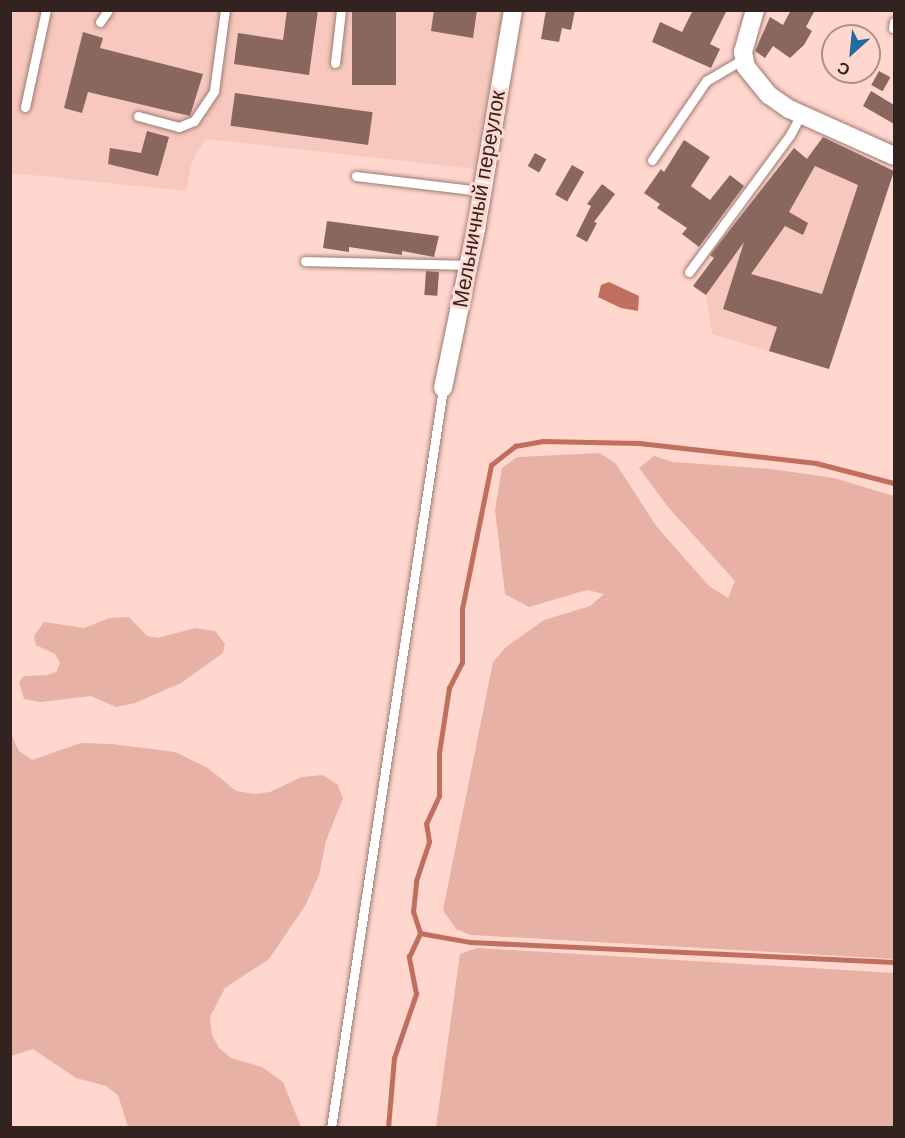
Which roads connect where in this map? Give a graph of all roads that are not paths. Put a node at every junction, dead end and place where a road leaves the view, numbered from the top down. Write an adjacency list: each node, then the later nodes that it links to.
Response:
1 (46, 10): 10 (lane)
2 (108, 10): 7 (lane)
3 (225, 10): 12 (lane)
4 (341, 10): 9 (lane)
5 (513, 10): 16 (street, Мельничный переулок)
6 (755, 10): 8 (street)
7 (100, 22)
8 (744, 58): 11 (street); 14 (lane)
9 (335, 63)
10 (25, 107)
11 (801, 114): 13 (street); 19 (lane)
12 (138, 116)
13 (894, 156)
14 (652, 160)
15 (356, 177): 16 (lane)
16 (480, 191): 18 (street, Мельничный переулок)
17 (305, 261): 18 (lane)
18 (468, 265): 20 (street, Мельничный переулок)
19 (689, 272)
20 (443, 388): 21 (lane)
21 (331, 1128)

